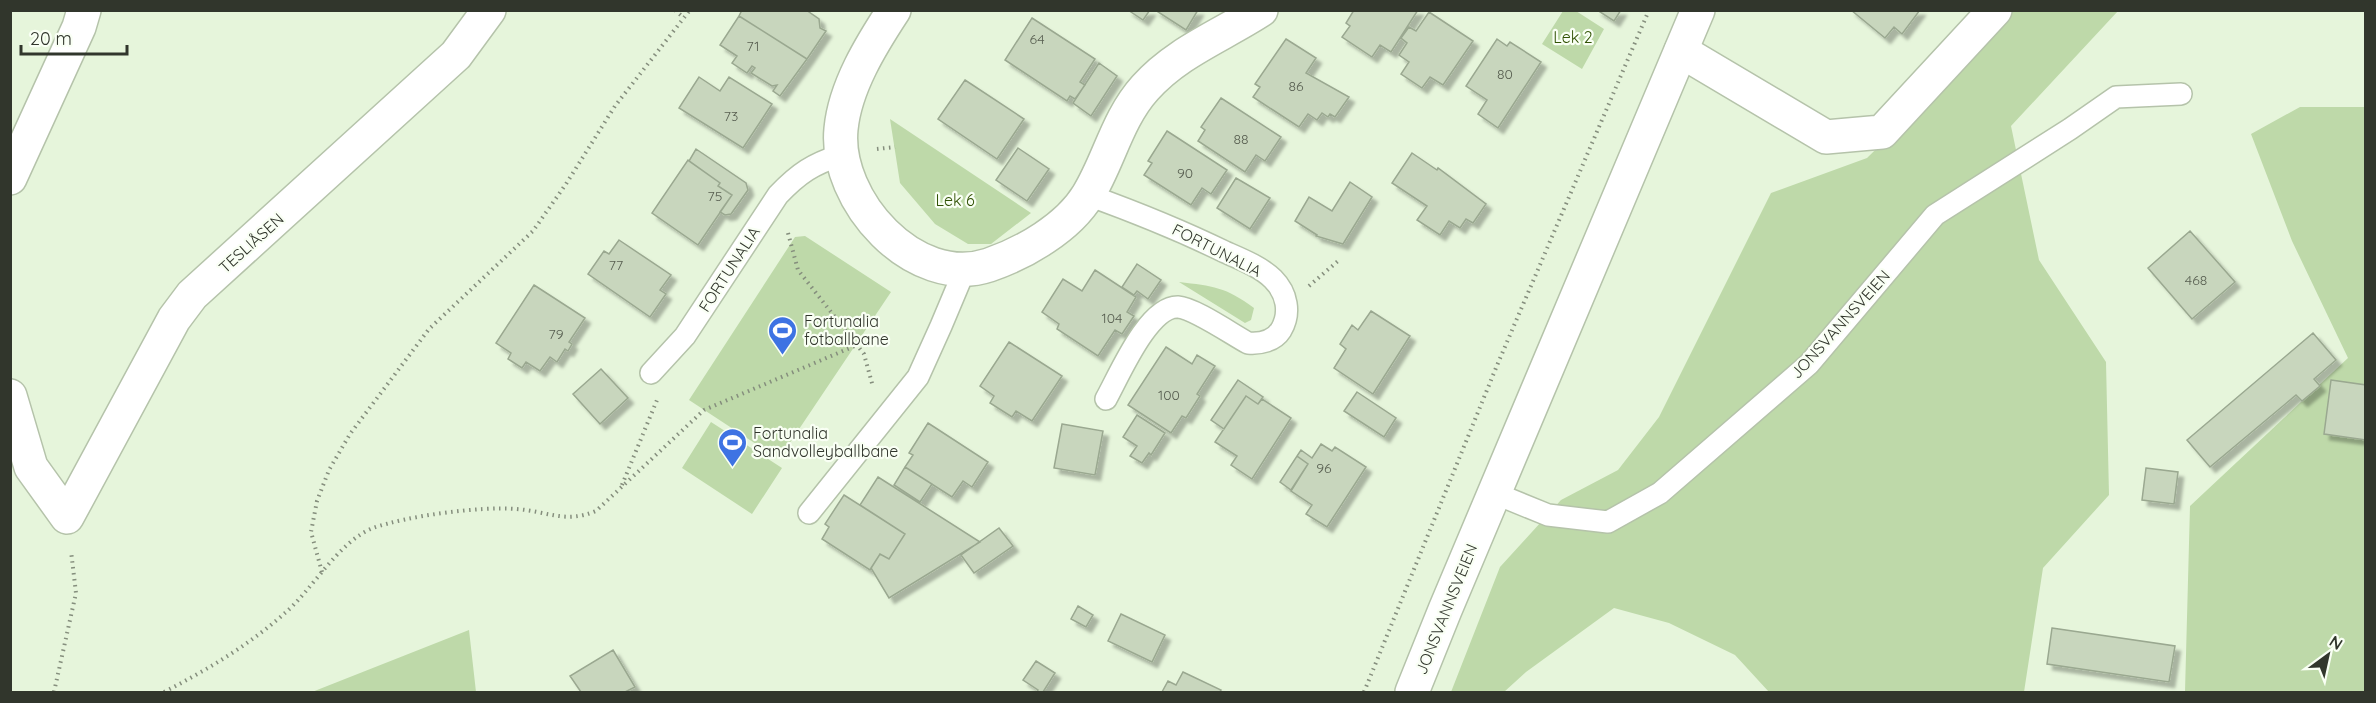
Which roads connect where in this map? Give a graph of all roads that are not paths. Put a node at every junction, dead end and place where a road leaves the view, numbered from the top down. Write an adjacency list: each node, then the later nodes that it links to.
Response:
1 (84, 10): 10 (street)
2 (489, 10): 14 (street, TESLIÅSEN)
3 (894, 10): 9 (street)
4 (1261, 10): 11 (street)
5 (1698, 10): 7 (street, JONSVANNSVEIEN)
6 (1995, 10): 7 (street)
7 (1681, 51): 16 (street, JONSVANNSVEIEN)
8 (2181, 94): 16 (lane, JONSVANNSVEIEN)
9 (841, 154): 12 (street); 13 (lane, FORTUNALIA)
10 (10, 178)
11 (1088, 195): 12 (street); 15 (lane, FORTUNALIA)
12 (965, 269): 17 (lane)
13 (651, 373)
14 (10, 396)
15 (1106, 399)
16 (1494, 493): 18 (street, JONSVANNSVEIEN)
17 (809, 513)
18 (1412, 693)

